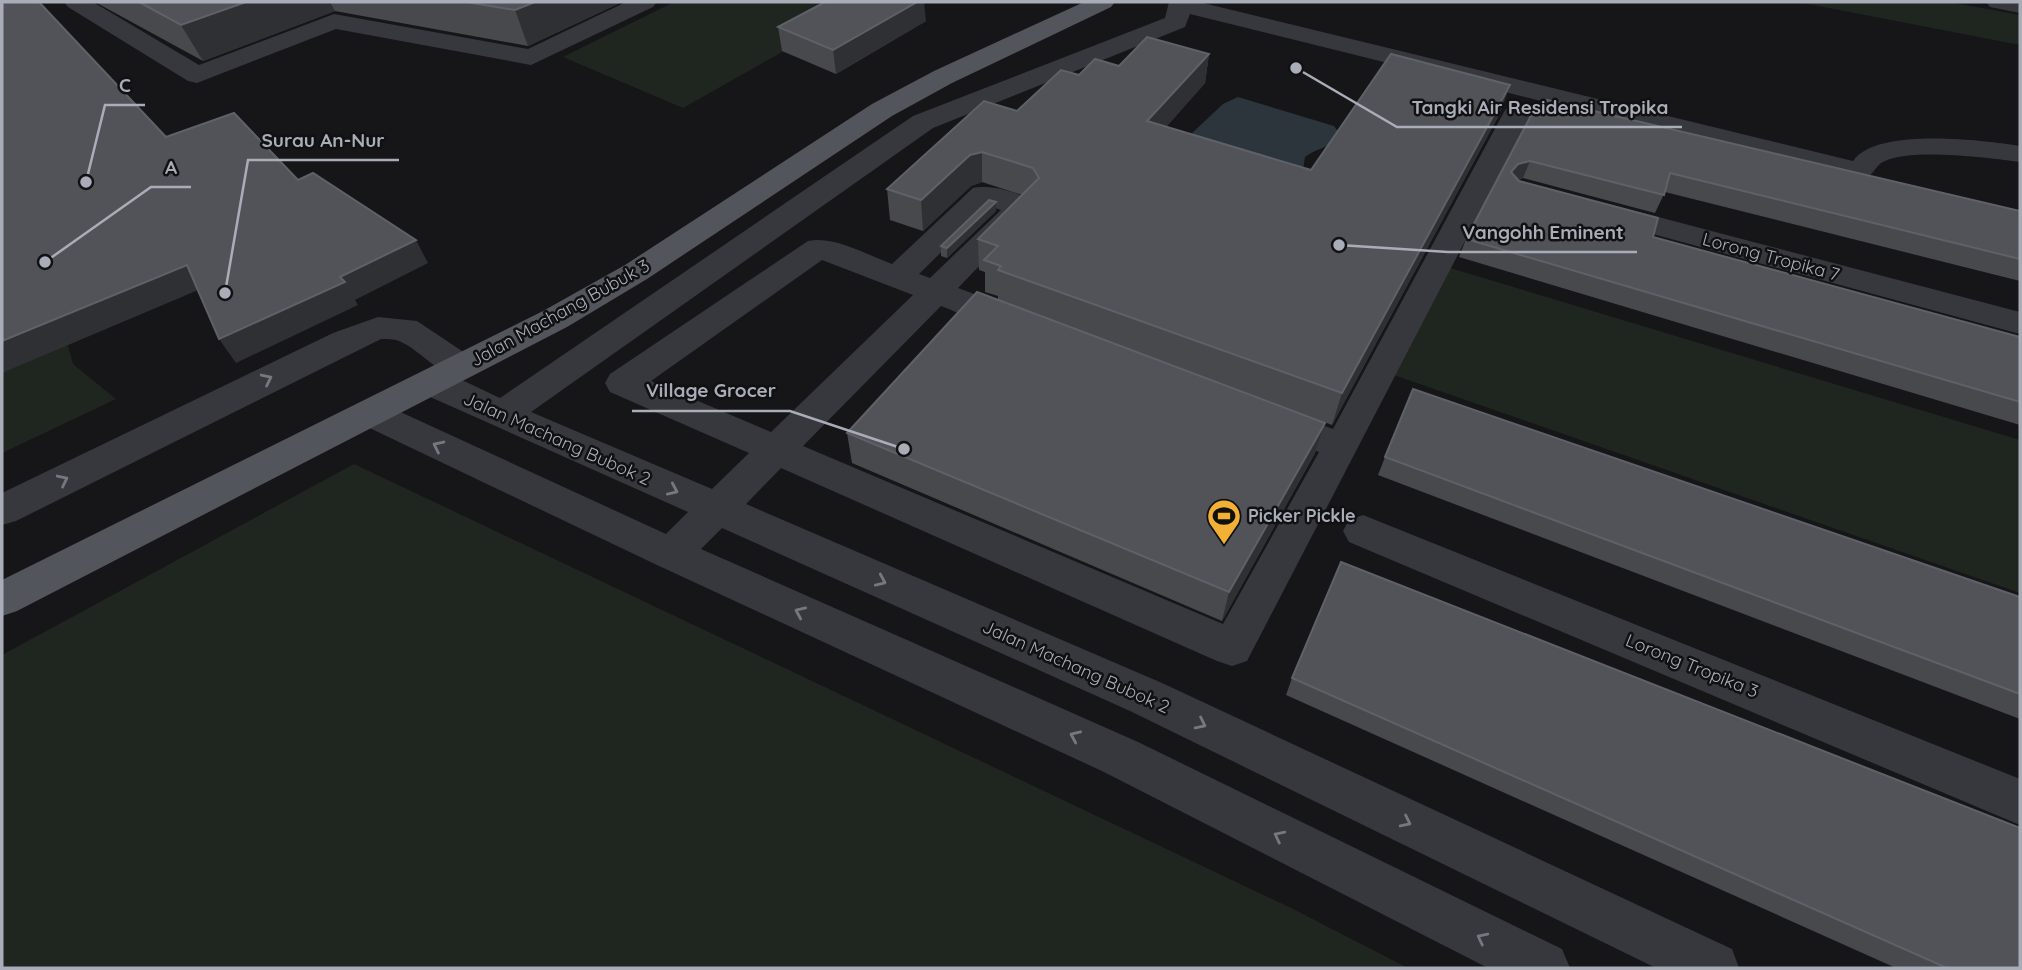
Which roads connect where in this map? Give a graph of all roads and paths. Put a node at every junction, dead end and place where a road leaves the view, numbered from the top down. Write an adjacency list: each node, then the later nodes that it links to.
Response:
1 (75, 2): 2 (street)
2 (645, 2)
3 (1103, 2): 14 (main road, Jalan Machang Bubuk 3)
4 (1998, 2): 6 (street)
5 (1180, 3): 8 (street); 17 (street)
6 (2020, 6)
7 (1518, 112): 18 (street)
8 (2020, 154)
9 (1576, 205): 12 (street, Lorong Tropika 7)
10 (897, 277): 11 (street); 11 (street); 19 (street)
11 (937, 292): 13 (street); 19 (street)
12 (2020, 323)
13 (1041, 332)
14 (447, 375): 16 (main road, Jalan Machang Bubuk 3); 17 (street, Jalan Machang Bubok 2); 21 (street, Jalan Machang Bubok 2, one-way to 14)
15 (1236, 406): 18 (street)
16 (370, 414): 23 (street, one-way to 16); 24 (main road, Jalan Machang Bubuk 3)
17 (501, 415): 20 (street, Jalan Machang Bubok 2, one-way to 20)
18 (1341, 446): 19 (street)
19 (777, 450): 20 (street)
20 (716, 509): 23 (street); 27 (street, Jalan Machang Bubok 2, one-way to 27)
21 (2, 510)
22 (1363, 531): 25 (street, Lorong Tropika 3)
23 (671, 554): 26 (street, one-way to 23)
24 (2, 598)
25 (2020, 802)
26 (1544, 968)
27 (1713, 968)

